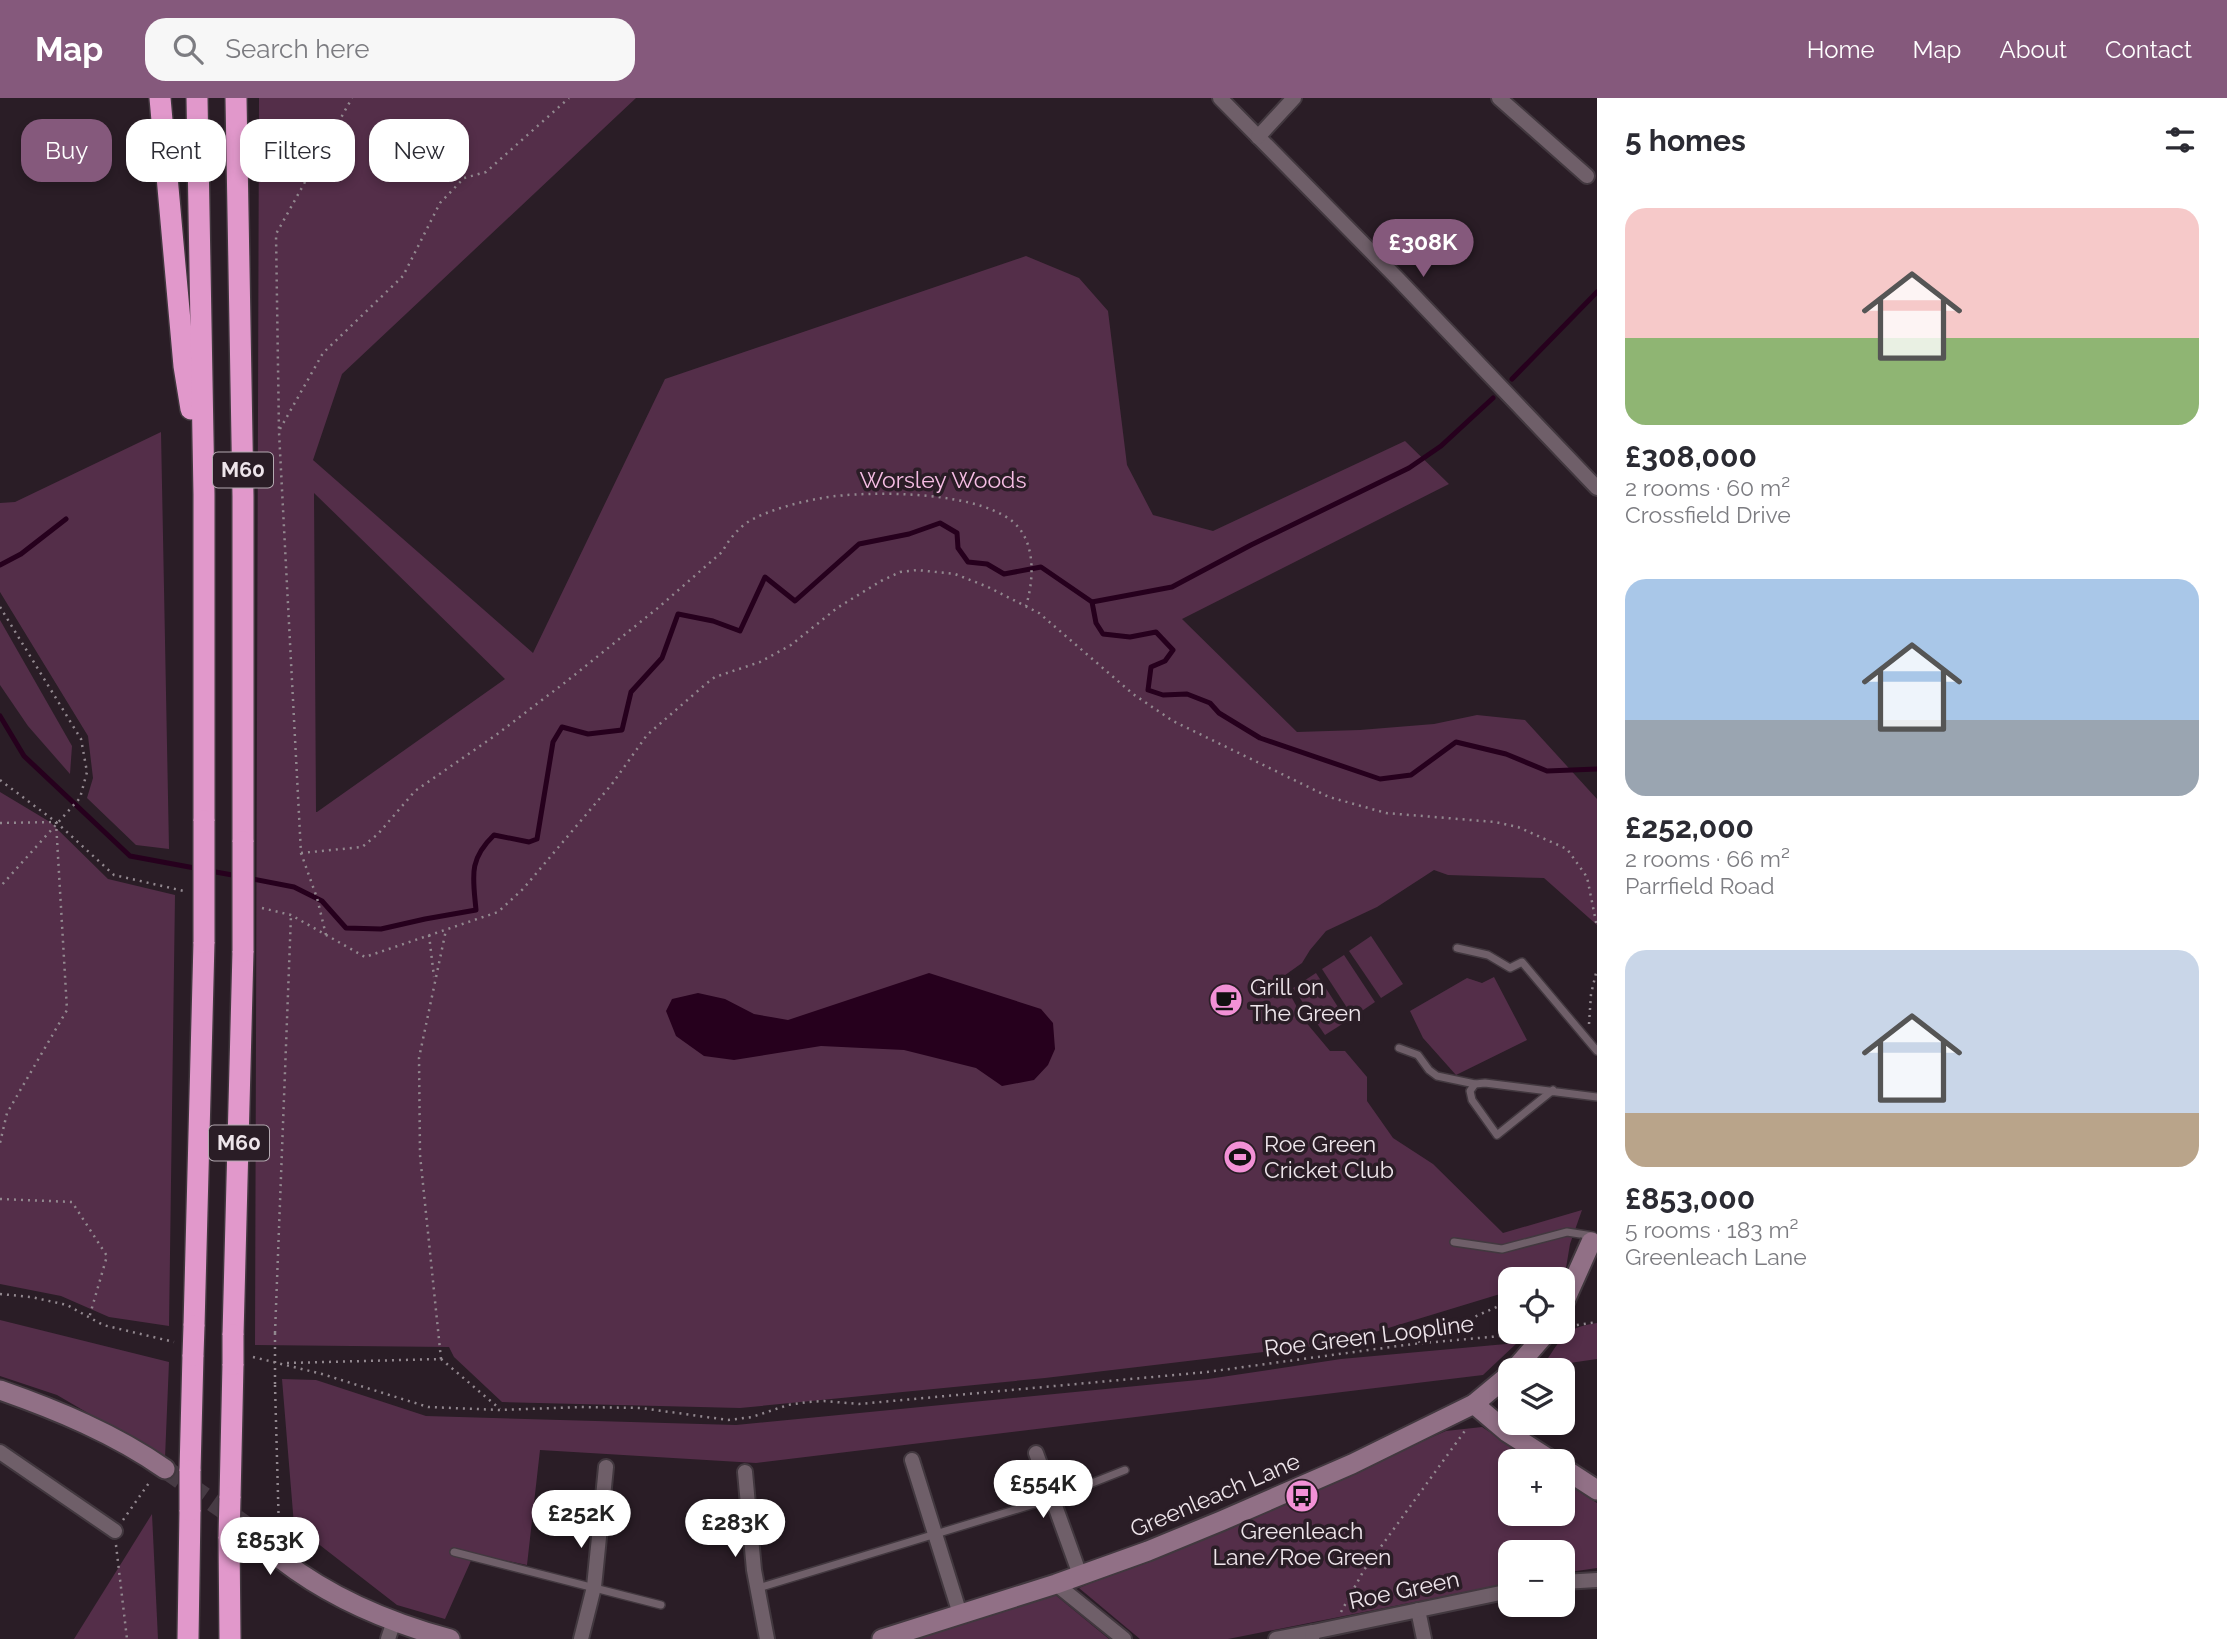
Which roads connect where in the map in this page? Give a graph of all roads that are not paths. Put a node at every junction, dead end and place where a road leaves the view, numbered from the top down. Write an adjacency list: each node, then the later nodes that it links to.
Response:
1 (160, 98): 10 (highway, M60)
2 (197, 98): 10 (highway, M60)
3 (236, 98): 53 (highway, M60, bridge)
4 (1220, 98): 7 (street)
5 (1294, 98): 7 (street)
6 (1499, 98): 8 (street)
7 (1258, 137): 9 (street)
8 (1587, 176)
9 (1597, 488)
10 (204, 494): 52 (highway, M60, bridge)
11 (1457, 948): 13 (lane)
12 (1399, 1048): 14 (lane)
13 (1597, 1051)
14 (1475, 1084): 15 (lane); 15 (lane)
15 (1553, 1090): 16 (lane)
16 (1597, 1097)
17 (1594, 1236): 18 (lane); 19 (street, bridge)
18 (1454, 1242)
19 (1575, 1279)
20 (1536, 1344): 21 (street, Greenleach Lane)
21 (1525, 1358)
22 (1498, 1384): 24 (street, Greenleach Lane)
23 (0, 1390): 30 (street)
24 (1474, 1404): 25 (street); 40 (street, Greenleach Lane)
25 (1533, 1449)
26 (0, 1452): 37 (street)
27 (1036, 1453): 35 (street)
28 (912, 1460): 38 (street)
29 (606, 1466): 44 (street)
30 (163, 1467)
31 (1125, 1470): 35 (lane)
32 (745, 1472): 45 (street)
33 (1575, 1476): 34 (street)
34 (1597, 1490)
35 (1054, 1498): 38 (lane); 40 (street)
36 (251, 1529): 50 (street)
37 (115, 1531)
38 (935, 1534): 45 (lane); 49 (street)
39 (454, 1552): 44 (lane)
40 (1080, 1575): 43 (street, Greenleach Lane)
41 (1597, 1580): 42 (street)
42 (1575, 1582)
43 (1056, 1584): 49 (street, Greenleach Lane); 58 (street)
44 (594, 1587): 47 (lane); 55 (street)
45 (757, 1588): 56 (street)
46 (1498, 1593): 48 (street, Roe Green)
47 (661, 1605)
48 (1418, 1610): 51 (street, Roe Green); 60 (street)
49 (960, 1614): 57 (street, Greenleach Lane)
50 (391, 1630): 54 (street)
51 (1313, 1636): 59 (street, Roe Green)
52 (188, 1639)
53 (230, 1639)
54 (450, 1639)
55 (581, 1639)
56 (767, 1639)
57 (883, 1639)
58 (1124, 1639)
59 (1276, 1639)
60 (1424, 1639)

